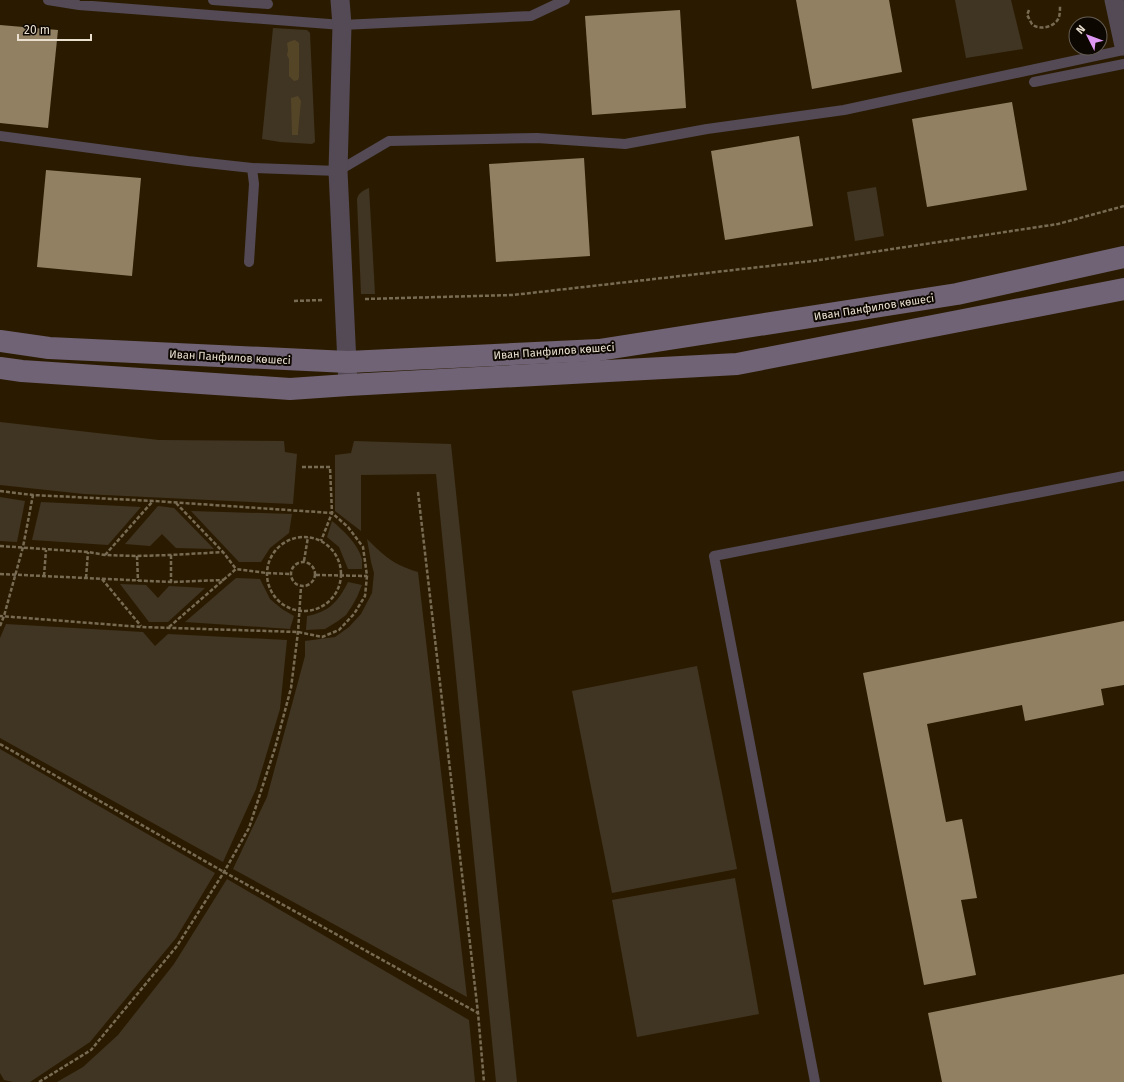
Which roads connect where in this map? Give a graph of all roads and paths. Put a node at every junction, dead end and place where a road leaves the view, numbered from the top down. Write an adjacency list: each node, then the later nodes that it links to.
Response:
1 (48, 0): 9 (lane)
2 (212, 0): 6 (lane)
3 (340, 0): 10 (street)
4 (565, 0): 10 (lane)
5 (1114, 0): 11 (street)
6 (268, 2): 9 (lane)
7 (1060, 4): 8 (path)
8 (1029, 10)
9 (267, 20): 10 (lane)
10 (342, 25): 17 (street)
11 (1124, 46)
12 (1124, 50): 17 (lane)
13 (1124, 64): 14 (lane)
14 (1034, 82)
15 (0, 136): 16 (lane)
16 (252, 168): 17 (lane); 20 (lane)
17 (338, 171): 22 (street)
18 (1124, 206): 22 (path)
19 (1124, 257): 25 (street, Иван Панфилов көшесі)
20 (249, 262)
21 (1124, 289): 27 (street, Иван Панфилов көшесі)
22 (344, 299): 23 (path); 25 (street)
23 (294, 301)
24 (0, 341): 25 (street, Иван Панфилов көшесі)
25 (348, 362): 27 (street)
26 (0, 368): 27 (street, Иван Панфилов көшесі)
27 (348, 385)
28 (302, 467): 35 (path)
29 (1124, 476): 74 (lane)
30 (0, 491): 32 (path)
31 (418, 492): 71 (path)
32 (33, 495): 33 (path); 39 (path)
33 (154, 501): 34 (path); 43 (path)
34 (176, 503): 35 (path); 42 (path)
35 (332, 513): 37 (path); 55 (path)
36 (308, 537): 37 (path); 46 (path); 48 (path)
37 (321, 541): 54 (path)
38 (0, 546): 39 (path)
39 (23, 547): 40 (path); 50 (path)
40 (46, 550): 41 (path); 53 (path)
41 (88, 552): 43 (path); 56 (path)
42 (223, 552): 44 (path); 47 (path)
43 (105, 555): 45 (path)
44 (171, 555): 45 (path); 60 (path)
45 (137, 556): 59 (path)
46 (304, 561): 51 (path); 52 (path)
47 (236, 569): 48 (path); 58 (path)
48 (266, 573): 51 (path); 62 (path)
49 (0, 574): 50 (path)
50 (16, 574): 53 (path); 64 (path)
51 (290, 574): 61 (path)
52 (316, 575): 54 (path); 61 (path)
53 (44, 576): 56 (path)
54 (341, 576): 55 (path); 62 (path)
55 (367, 576): 68 (path)
56 (86, 578): 57 (path)
57 (102, 579): 59 (path); 66 (path)
58 (224, 580): 60 (path); 67 (path)
59 (138, 581): 60 (path)
60 (171, 582)
61 (301, 587): 62 (path)
62 (299, 612): 68 (path)
63 (0, 616): 64 (path)
64 (4, 616): 65 (path); 66 (path)
65 (0, 626)
66 (142, 627): 67 (path)
67 (169, 628): 68 (path)
68 (298, 632): 70 (path)
69 (0, 744): 70 (path)
70 (224, 872): 71 (path); 72 (path)
71 (478, 1013): 73 (path)
72 (39, 1082)
73 (484, 1082)
74 (815, 1082)

